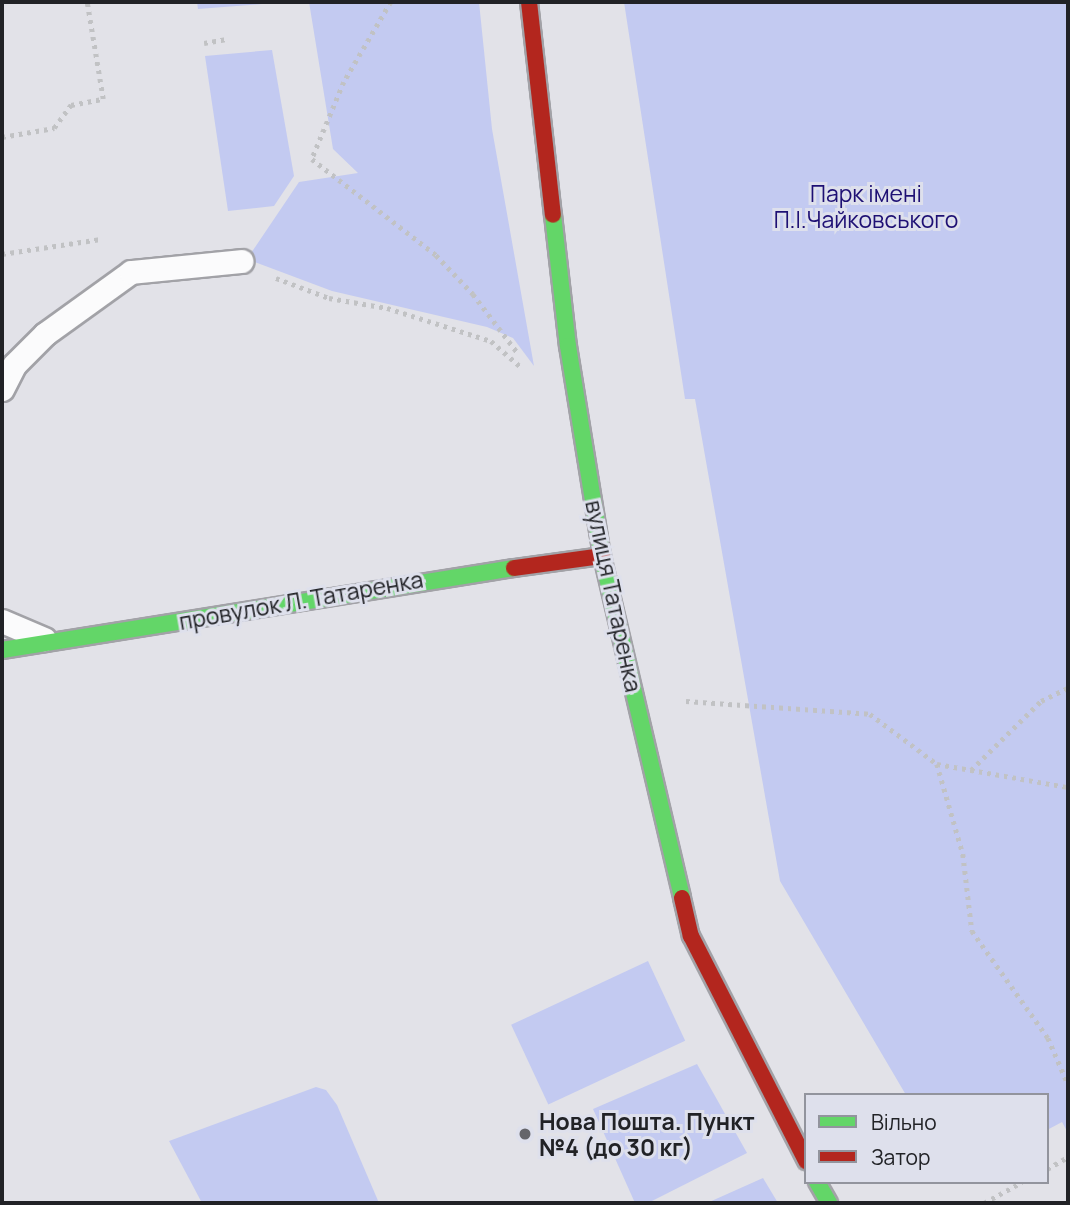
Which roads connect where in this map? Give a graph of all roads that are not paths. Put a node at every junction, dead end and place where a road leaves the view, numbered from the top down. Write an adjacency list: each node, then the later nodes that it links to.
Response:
1 (529, 2): 4 (main road, вулиця Татаренка)
2 (241, 261): 3 (lane)
3 (2, 389)
4 (602, 556): 6 (main road, провулок Л. Татаренка); 8 (main road, вулиця Татаренка)
5 (2, 621): 6 (lane)
6 (57, 644): 7 (main road, провулок Л. Татаренка)
7 (2, 650)
8 (804, 1157)
9 (818, 1184): 10 (main road)
10 (829, 1203)

